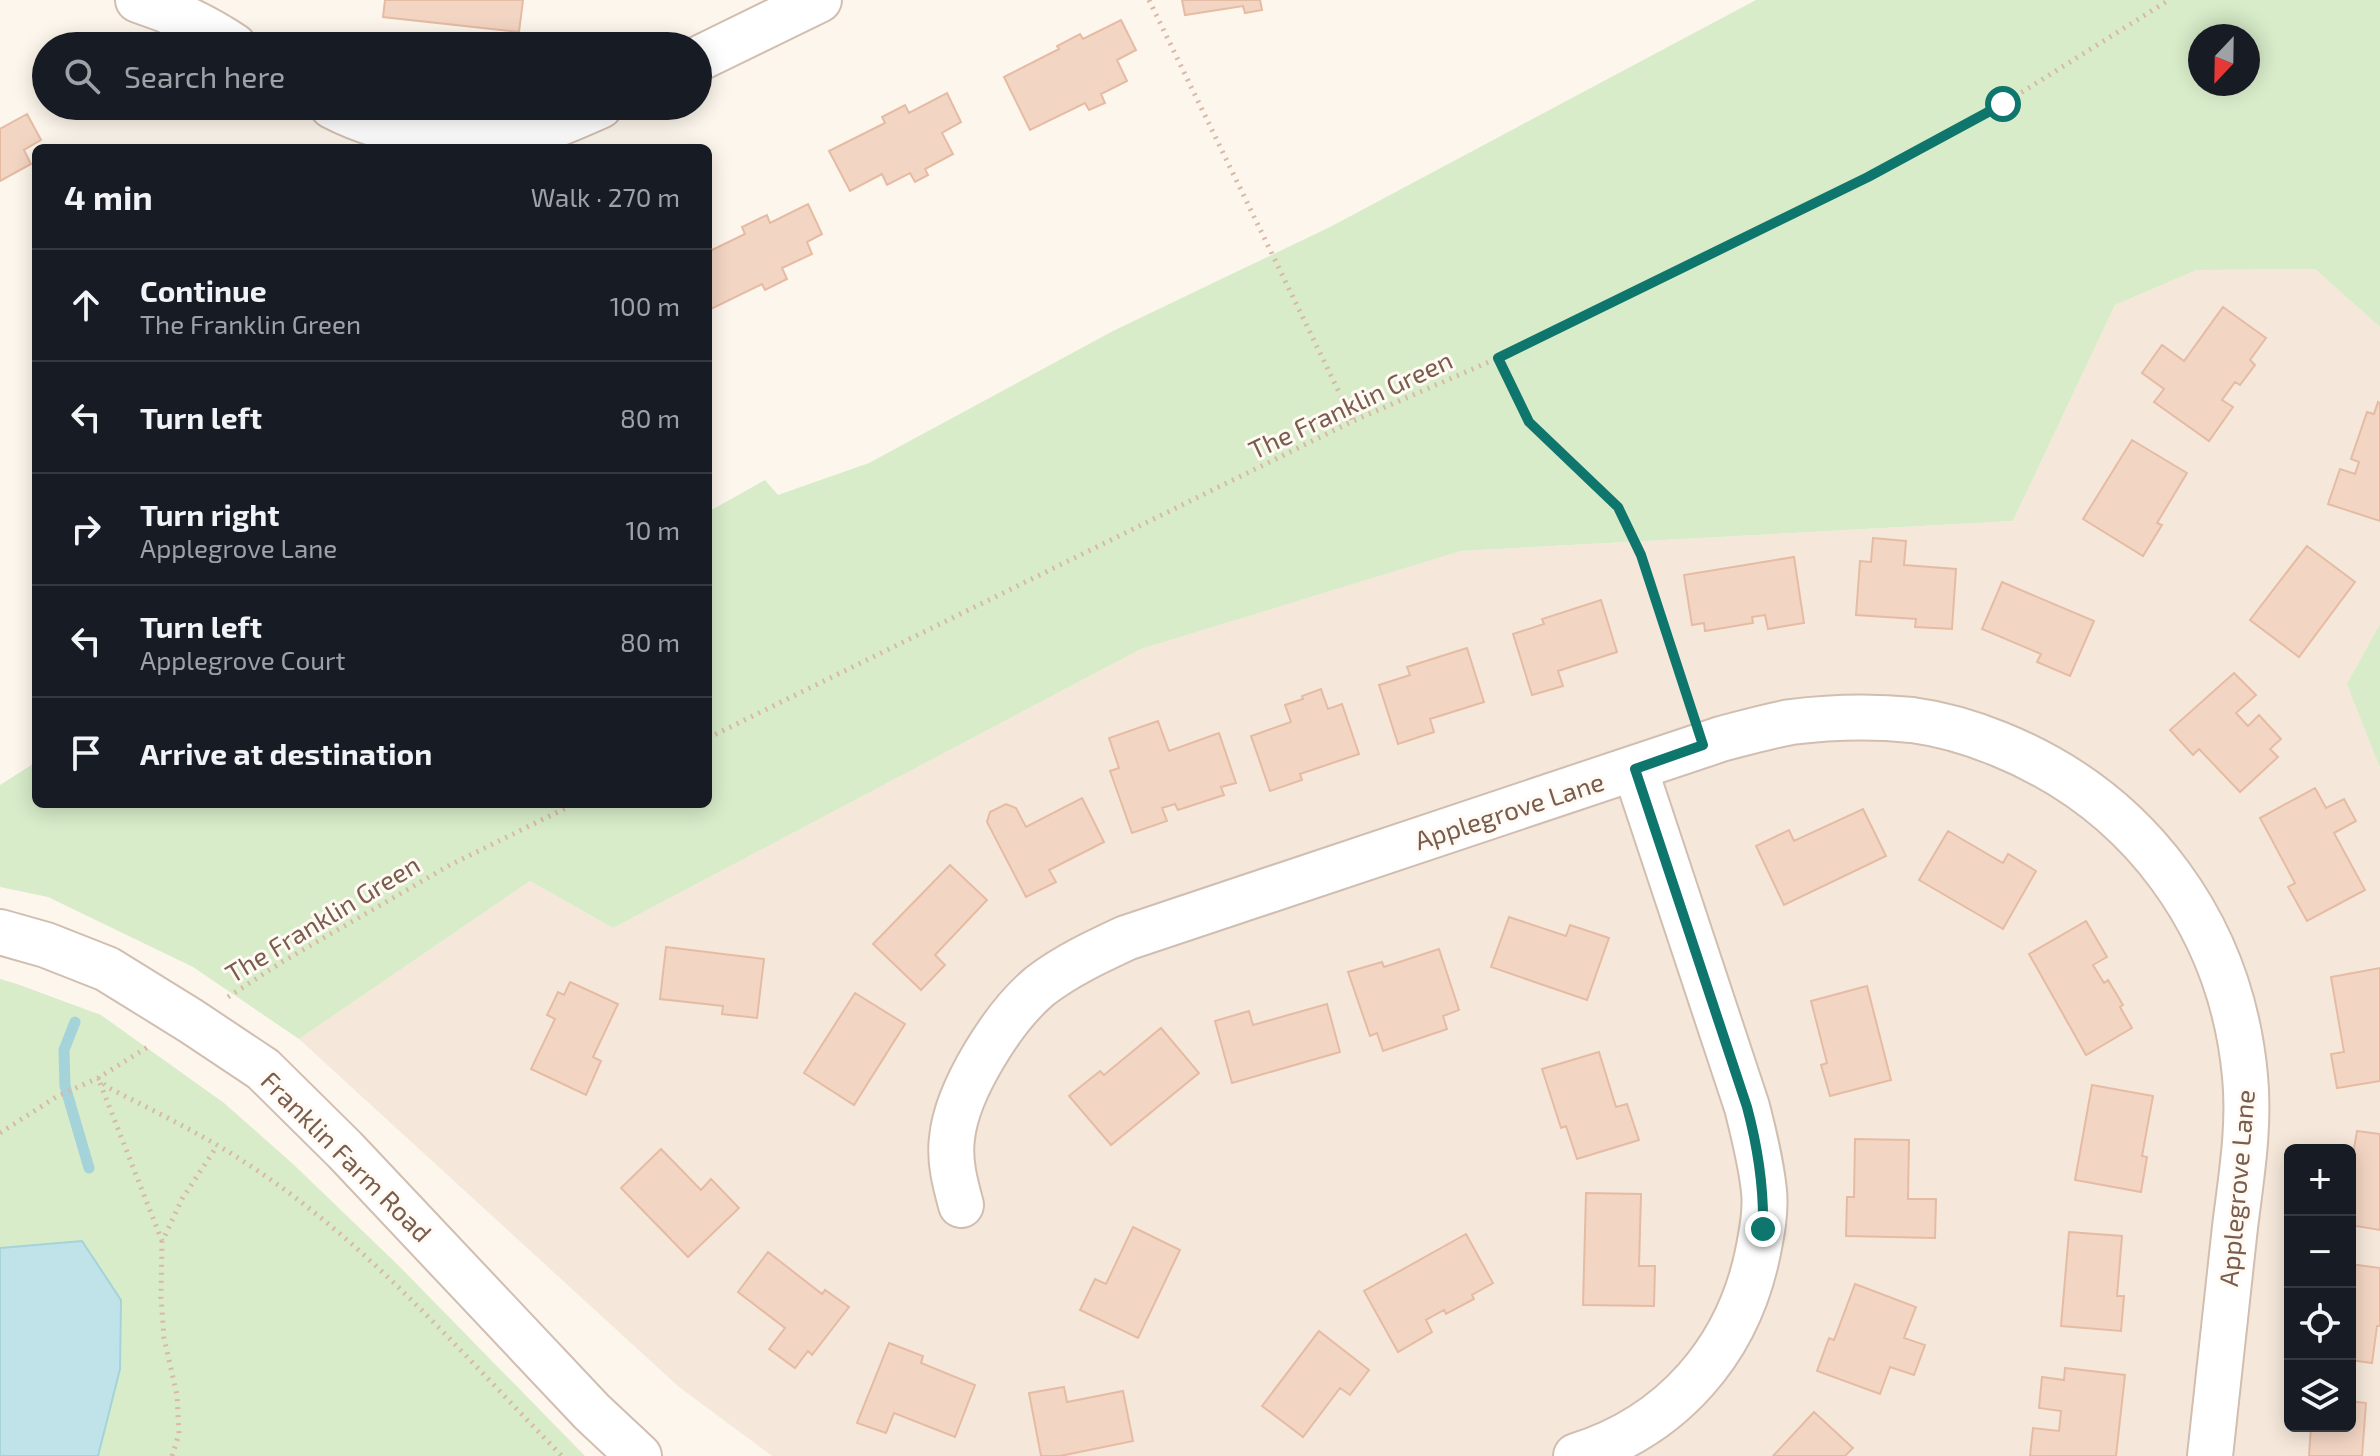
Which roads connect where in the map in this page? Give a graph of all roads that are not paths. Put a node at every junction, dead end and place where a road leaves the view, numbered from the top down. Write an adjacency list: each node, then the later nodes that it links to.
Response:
1 (138, 0): 3 (street)
2 (819, 0): 4 (street)
3 (212, 32)
4 (712, 52)
5 (372, 120): 6 (street)
6 (563, 120)
7 (1635, 769): 9 (street, Applegrove Lane); 11 (street); 12 (street, Applegrove Lane)
8 (0, 932): 10 (street, Franklin Farm Road)
9 (961, 1205)
10 (639, 1456)
11 (1576, 1456)
12 (2210, 1456)

